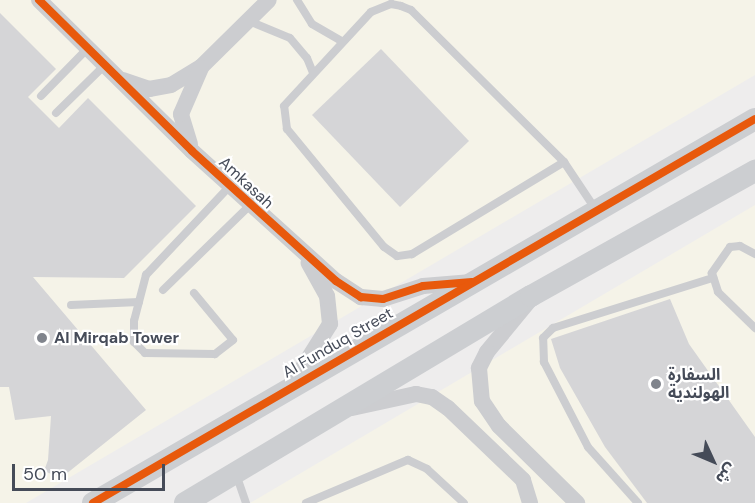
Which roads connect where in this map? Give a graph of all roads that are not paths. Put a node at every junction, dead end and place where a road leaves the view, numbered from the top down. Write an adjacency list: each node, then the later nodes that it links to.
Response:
1 (39, 0): 6 (street, Amkasah)
2 (269, 0): 4 (street)
3 (297, 0): 5 (lane)
4 (248, 21): 8 (street); 9 (lane)
5 (342, 41): 9 (lane); 15 (lane)
6 (88, 48): 7 (street, Amkasah); 11 (lane)
7 (105, 65): 10 (street, Amkasah); 12 (lane)
8 (201, 67): 10 (street); 14 (street)
9 (313, 73): 15 (lane)
10 (119, 79): 14 (street, Amkasah)
11 (40, 96)
12 (56, 113)
13 (755, 119): 19 (street, Al Funduq Street)
14 (192, 151): 17 (street, Amkasah)
15 (564, 162): 19 (lane)
16 (755, 171): 26 (street)
17 (230, 186): 18 (street, Amkasah); 27 (lane)
18 (250, 205): 21 (street, Amkasah); 24 (lane)
19 (596, 211): 23 (street, Al Funduq Street)
20 (755, 254): 22 (lane)
21 (305, 257): 23 (street, Amkasah); 30 (street, Amkasah)
22 (713, 278): 29 (lane); 40 (lane)
23 (472, 282): 30 (street, Al Funduq Street)
24 (163, 290)
25 (194, 293): 27 (lane)
26 (531, 296): 31 (street); 39 (street)
27 (139, 302): 28 (lane)
28 (71, 305)
29 (755, 328)
30 (293, 384): 33 (street, Al Funduq Street)
31 (345, 410): 32 (street); 38 (street)
32 (236, 474): 34 (street); 35 (lane)
33 (93, 503)
34 (185, 503)
35 (246, 503)
36 (306, 503): 37 (lane)
37 (464, 503)
38 (530, 503)
39 (577, 503)
40 (638, 503)

